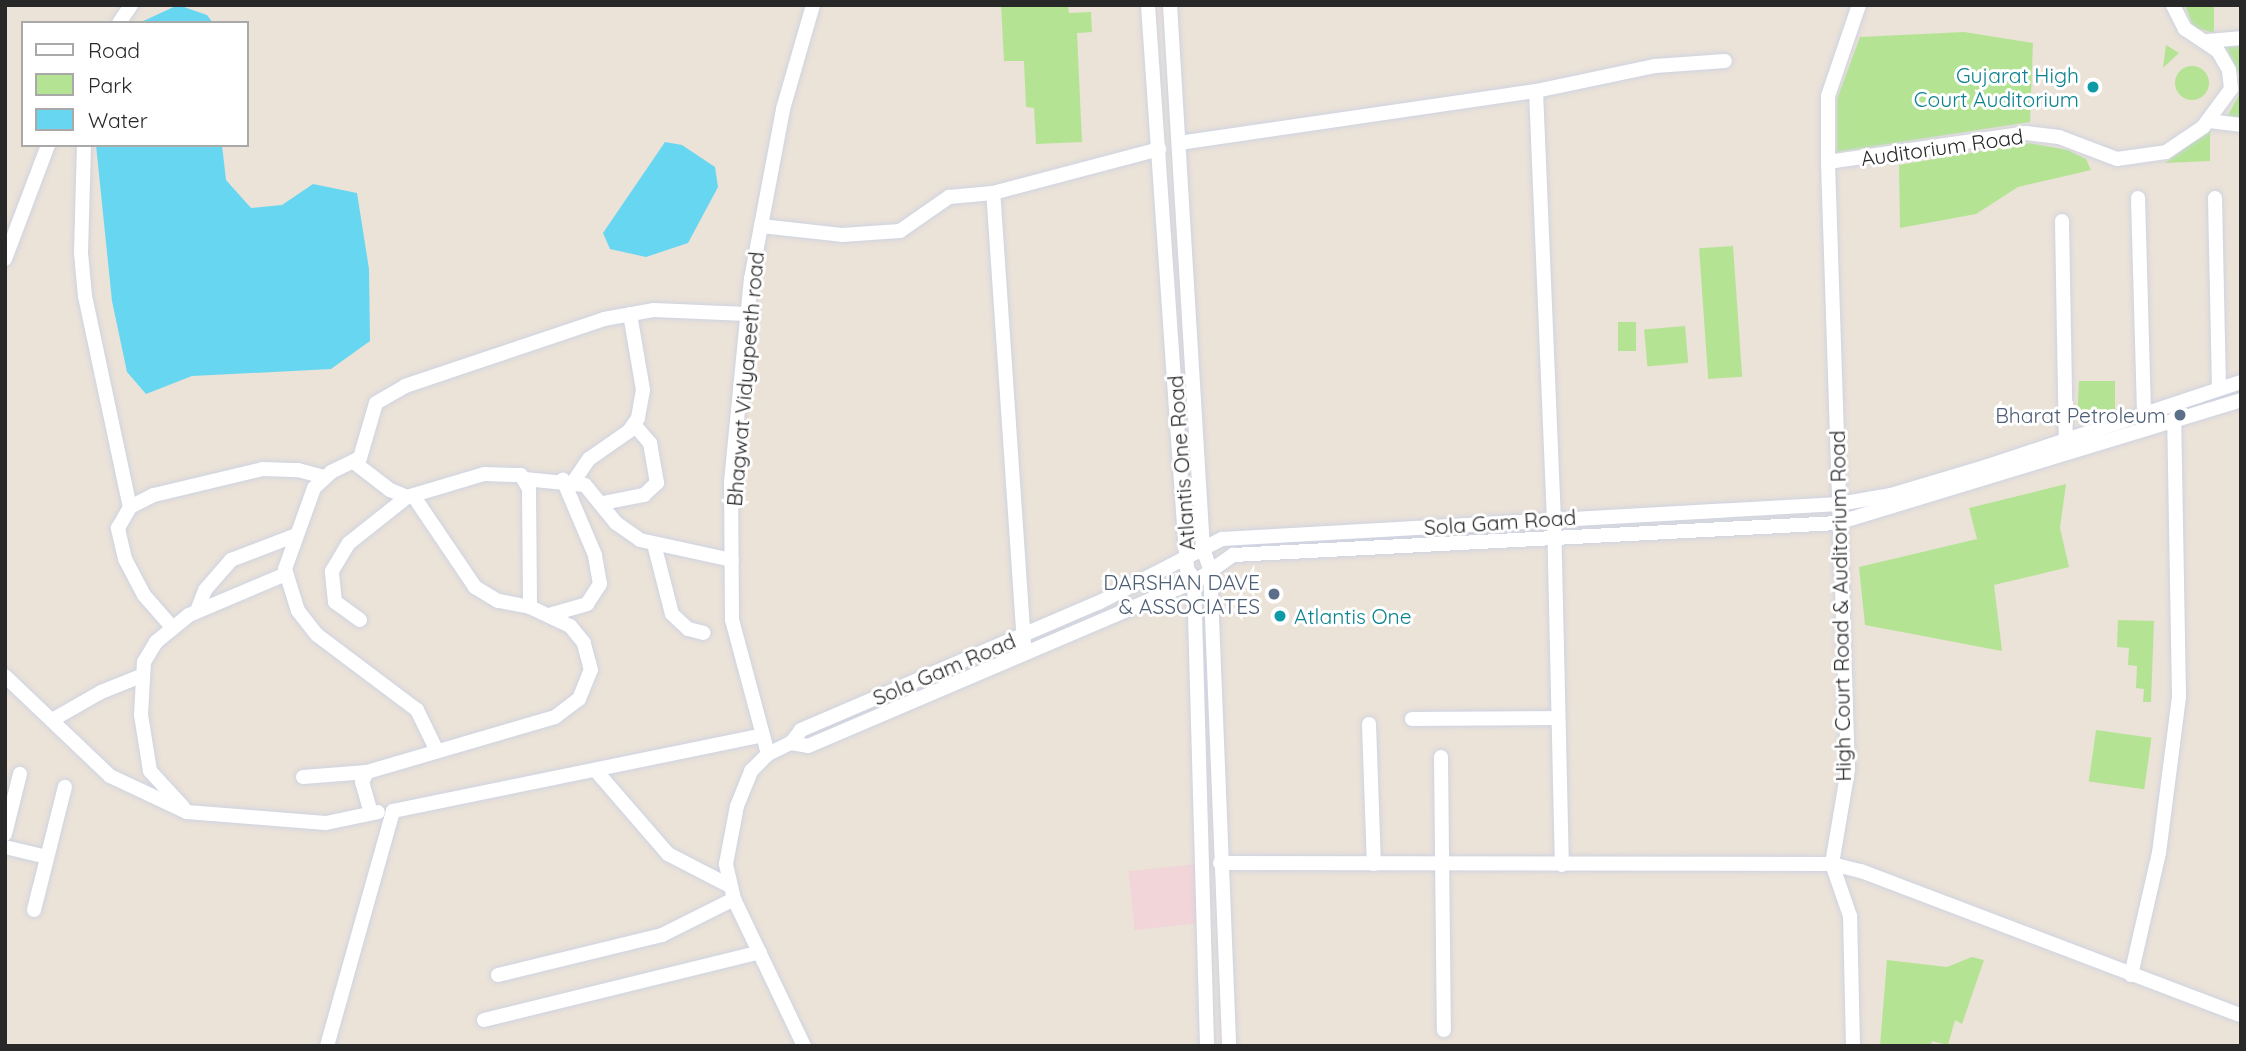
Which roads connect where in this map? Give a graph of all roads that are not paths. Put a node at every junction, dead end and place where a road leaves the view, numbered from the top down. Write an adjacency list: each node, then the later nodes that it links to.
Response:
1 (131, 5): 7 (street)
2 (813, 5): 23 (street, Bhagwat Vidyapeeth road)
3 (1148, 5): 17 (street, Atlantis One Road)
4 (1170, 5): 14 (street, Atlantis One Road)
5 (1859, 5): 18 (street, High Court Road & Auditorium Road)
6 (2173, 5): 9 (street, Auditorium Road)
7 (120, 21)
8 (2241, 38): 9 (street)
9 (2208, 41): 12 (street, Auditorium Road)
10 (1725, 61): 11 (street)
11 (1536, 91): 14 (street); 42 (street)
12 (2209, 121): 13 (street); 18 (street, Auditorium Road)
13 (2241, 125)
14 (1179, 143): 47 (street, Atlantis One Road)
15 (47, 147): 24 (street)
16 (84, 147): 41 (street)
17 (1159, 149): 19 (street); 48 (street, Atlantis One Road)
18 (1828, 162): 40 (street, High Court Road & Auditorium Road)
19 (993, 193): 23 (street); 59 (street)
20 (2138, 198): 30 (street)
21 (2215, 198): 28 (street)
22 (2062, 221): 33 (street)
23 (761, 226): 26 (street, Bhagwat Vidyapeeth road)
24 (5, 259)
25 (629, 314): 26 (street); 32 (street); 34 (street)
26 (747, 314): 49 (street, Bhagwat Vidyapeeth road)
27 (2241, 383): 28 (street, Sola Gam Road)
28 (2219, 389): 30 (street, Sola Gam Road)
29 (2241, 400): 31 (street, Sola Gam Road)
30 (2144, 414): 33 (street, Sola Gam Road)
31 (2174, 419): 43 (street, Sola Gam Road); 92 (street)
32 (635, 426): 37 (street); 39 (street)
33 (2066, 441): 40 (street, Sola Gam Road)
34 (355, 463): 35 (street); 38 (street)
35 (324, 477): 41 (street); 44 (street)
36 (525, 479): 37 (street); 38 (street); 53 (street)
37 (569, 480): 39 (street); 55 (street)
38 (411, 497): 53 (street); 56 (street)
39 (603, 503): 46 (street)
40 (1839, 504): 42 (street, Sola Gam Road); 43 (street, High Court Road & Auditorium Road)
41 (130, 508): 57 (street)
42 (1554, 517): 45 (street); 47 (street, Sola Gam Road)
43 (1837, 523): 45 (street, Sola Gam Road); 86 (street, High Court Road & Auditorium Road)
44 (296, 535): 51 (street); 54 (street)
45 (1555, 538): 50 (street, Sola Gam Road); 63 (street)
46 (654, 544): 49 (street); 58 (street)
47 (1203, 549): 48 (street, Sola Gam Road); 50 (street, Atlantis One Road)
48 (1189, 559): 52 (street, Atlantis One Road); 59 (street, Sola Gam Road)
49 (732, 560): 67 (street, Bhagwat Vidyapeeth road)
50 (1210, 568): 52 (street, Sola Gam Road); 83 (street, Atlantis One Road)
51 (286, 574): 54 (street); 69 (street)
52 (1194, 579): 60 (street, Sola Gam Road); 98 (street, Atlantis One Road)
53 (530, 607): 55 (street)
54 (197, 611): 57 (street)
55 (549, 615): 69 (street)
56 (360, 620)
57 (171, 626): 62 (street)
58 (704, 633)
59 (1023, 635): 60 (street); 68 (street, Sola Gam Road)
60 (1025, 652): 68 (street, Sola Gam Road)
61 (5, 676): 65 (street)
62 (141, 676): 65 (street); 78 (street)
63 (1558, 718): 64 (street); 87 (street)
64 (1412, 719)
65 (52, 720): 78 (street)
66 (1369, 724): 84 (street)
67 (762, 735): 70 (street, Bhagwat Vidyapeeth road); 73 (street)
68 (791, 743): 70 (street, Sola Gam Road)
69 (438, 751): 72 (street)
70 (768, 754): 88 (street, Sola Gam Road)
71 (1441, 757): 85 (street)
72 (367, 772): 75 (street); 79 (street)
73 (597, 772): 77 (street); 88 (street)
74 (20, 774): 80 (street)
75 (303, 777)
76 (65, 787): 82 (street)
77 (393, 811): 79 (street); 96 (street)
78 (187, 812): 79 (street)
79 (371, 813)
80 (5, 834)
81 (5, 847): 82 (street)
82 (47, 857): 89 (street)
83 (1220, 863): 84 (street); 99 (street, Atlantis One Road)
84 (1374, 864): 85 (street)
85 (1442, 864): 87 (street); 95 (street)
86 (1832, 864): 87 (street); 92 (street); 100 (street, High Court Road & Auditorium Road)
87 (1562, 865)
88 (731, 892): 90 (street, Sola Gam Road); 91 (street)
89 (34, 910)
90 (760, 952): 94 (street); 97 (street, Sola Gam Road)
91 (498, 975)
92 (2131, 975): 93 (street)
93 (2241, 1015)
94 (484, 1020)
95 (1444, 1031)
96 (327, 1046)
97 (804, 1046)
98 (1207, 1046)
99 (1229, 1046)
100 (1853, 1046)

